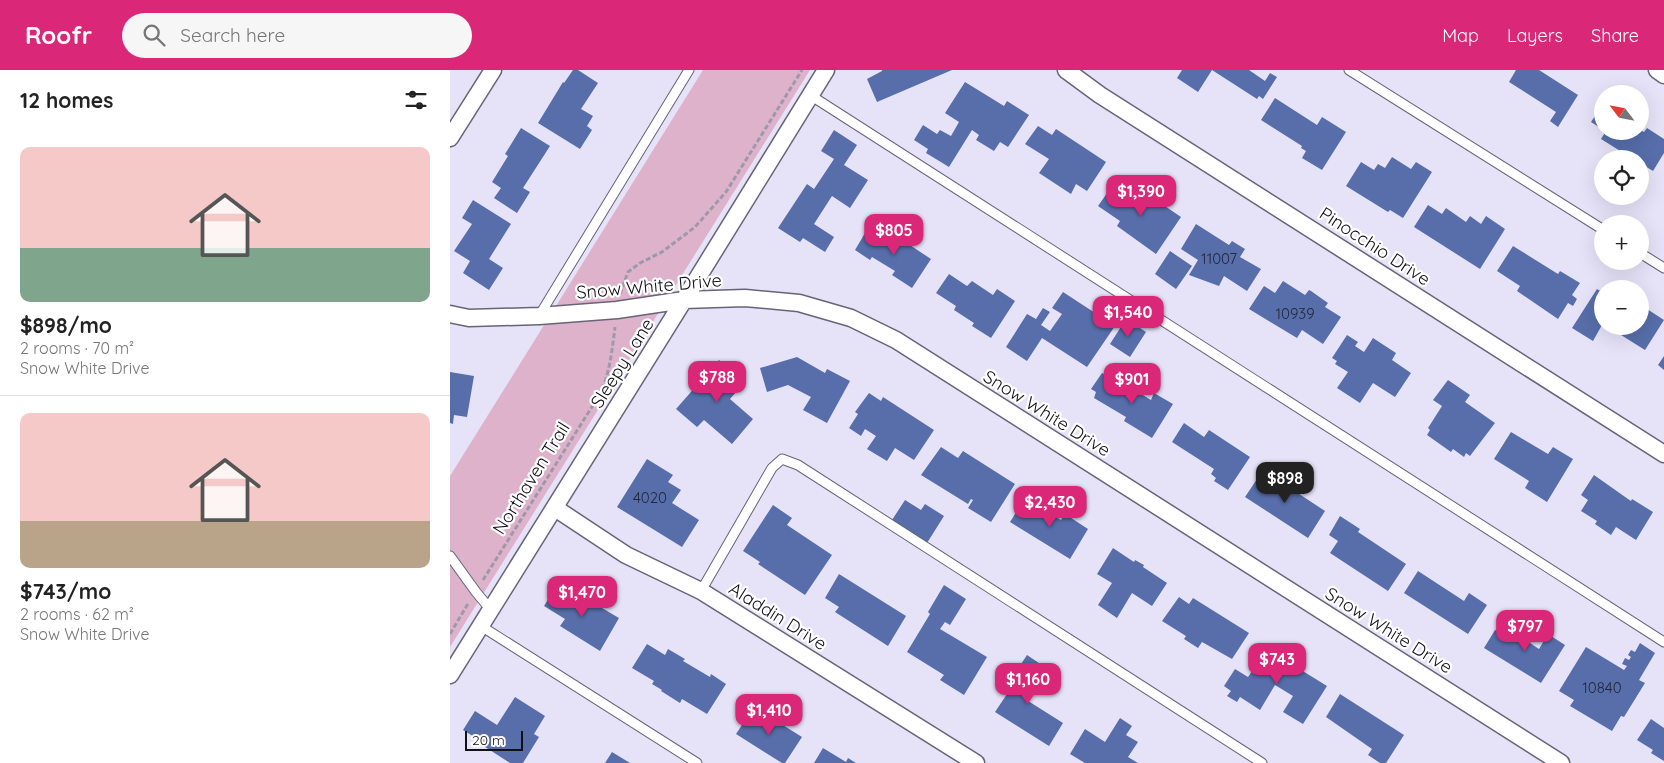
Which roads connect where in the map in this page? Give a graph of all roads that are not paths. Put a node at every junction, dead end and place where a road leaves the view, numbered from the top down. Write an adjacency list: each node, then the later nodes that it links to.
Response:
1 (493, 70): 9 (street)
2 (689, 70): 15 (lane)
3 (826, 70): 8 (street, Sleepy Lane)
4 (1066, 70): 16 (street, Pinocchio Drive)
5 (1350, 70): 10 (lane)
6 (1657, 70): 7 (street)
7 (1664, 75)
8 (810, 95): 13 (street, Sleepy Lane); 22 (lane)
9 (450, 138)
10 (1594, 224)
11 (1649, 259): 12 (lane)
12 (1664, 268)
13 (684, 300): 15 (street, Snow White Drive); 17 (street, Sleepy Lane); 27 (street, Snow White Drive)
14 (450, 314): 15 (street, Snow White Drive)
15 (539, 316)
16 (1664, 454)
17 (556, 508): 19 (street, Aladdin Drive); 20 (street, Sleepy Lane)
18 (450, 556): 20 (lane)
19 (701, 591): 25 (street, Aladdin Drive); 26 (lane)
20 (491, 610): 21 (street, Sleepy Lane)
21 (481, 626): 23 (street, Sleepy Lane); 24 (lane)
22 (1664, 642)
23 (450, 675)
24 (698, 763)
25 (976, 763)
26 (1262, 763)
27 (1561, 763)

